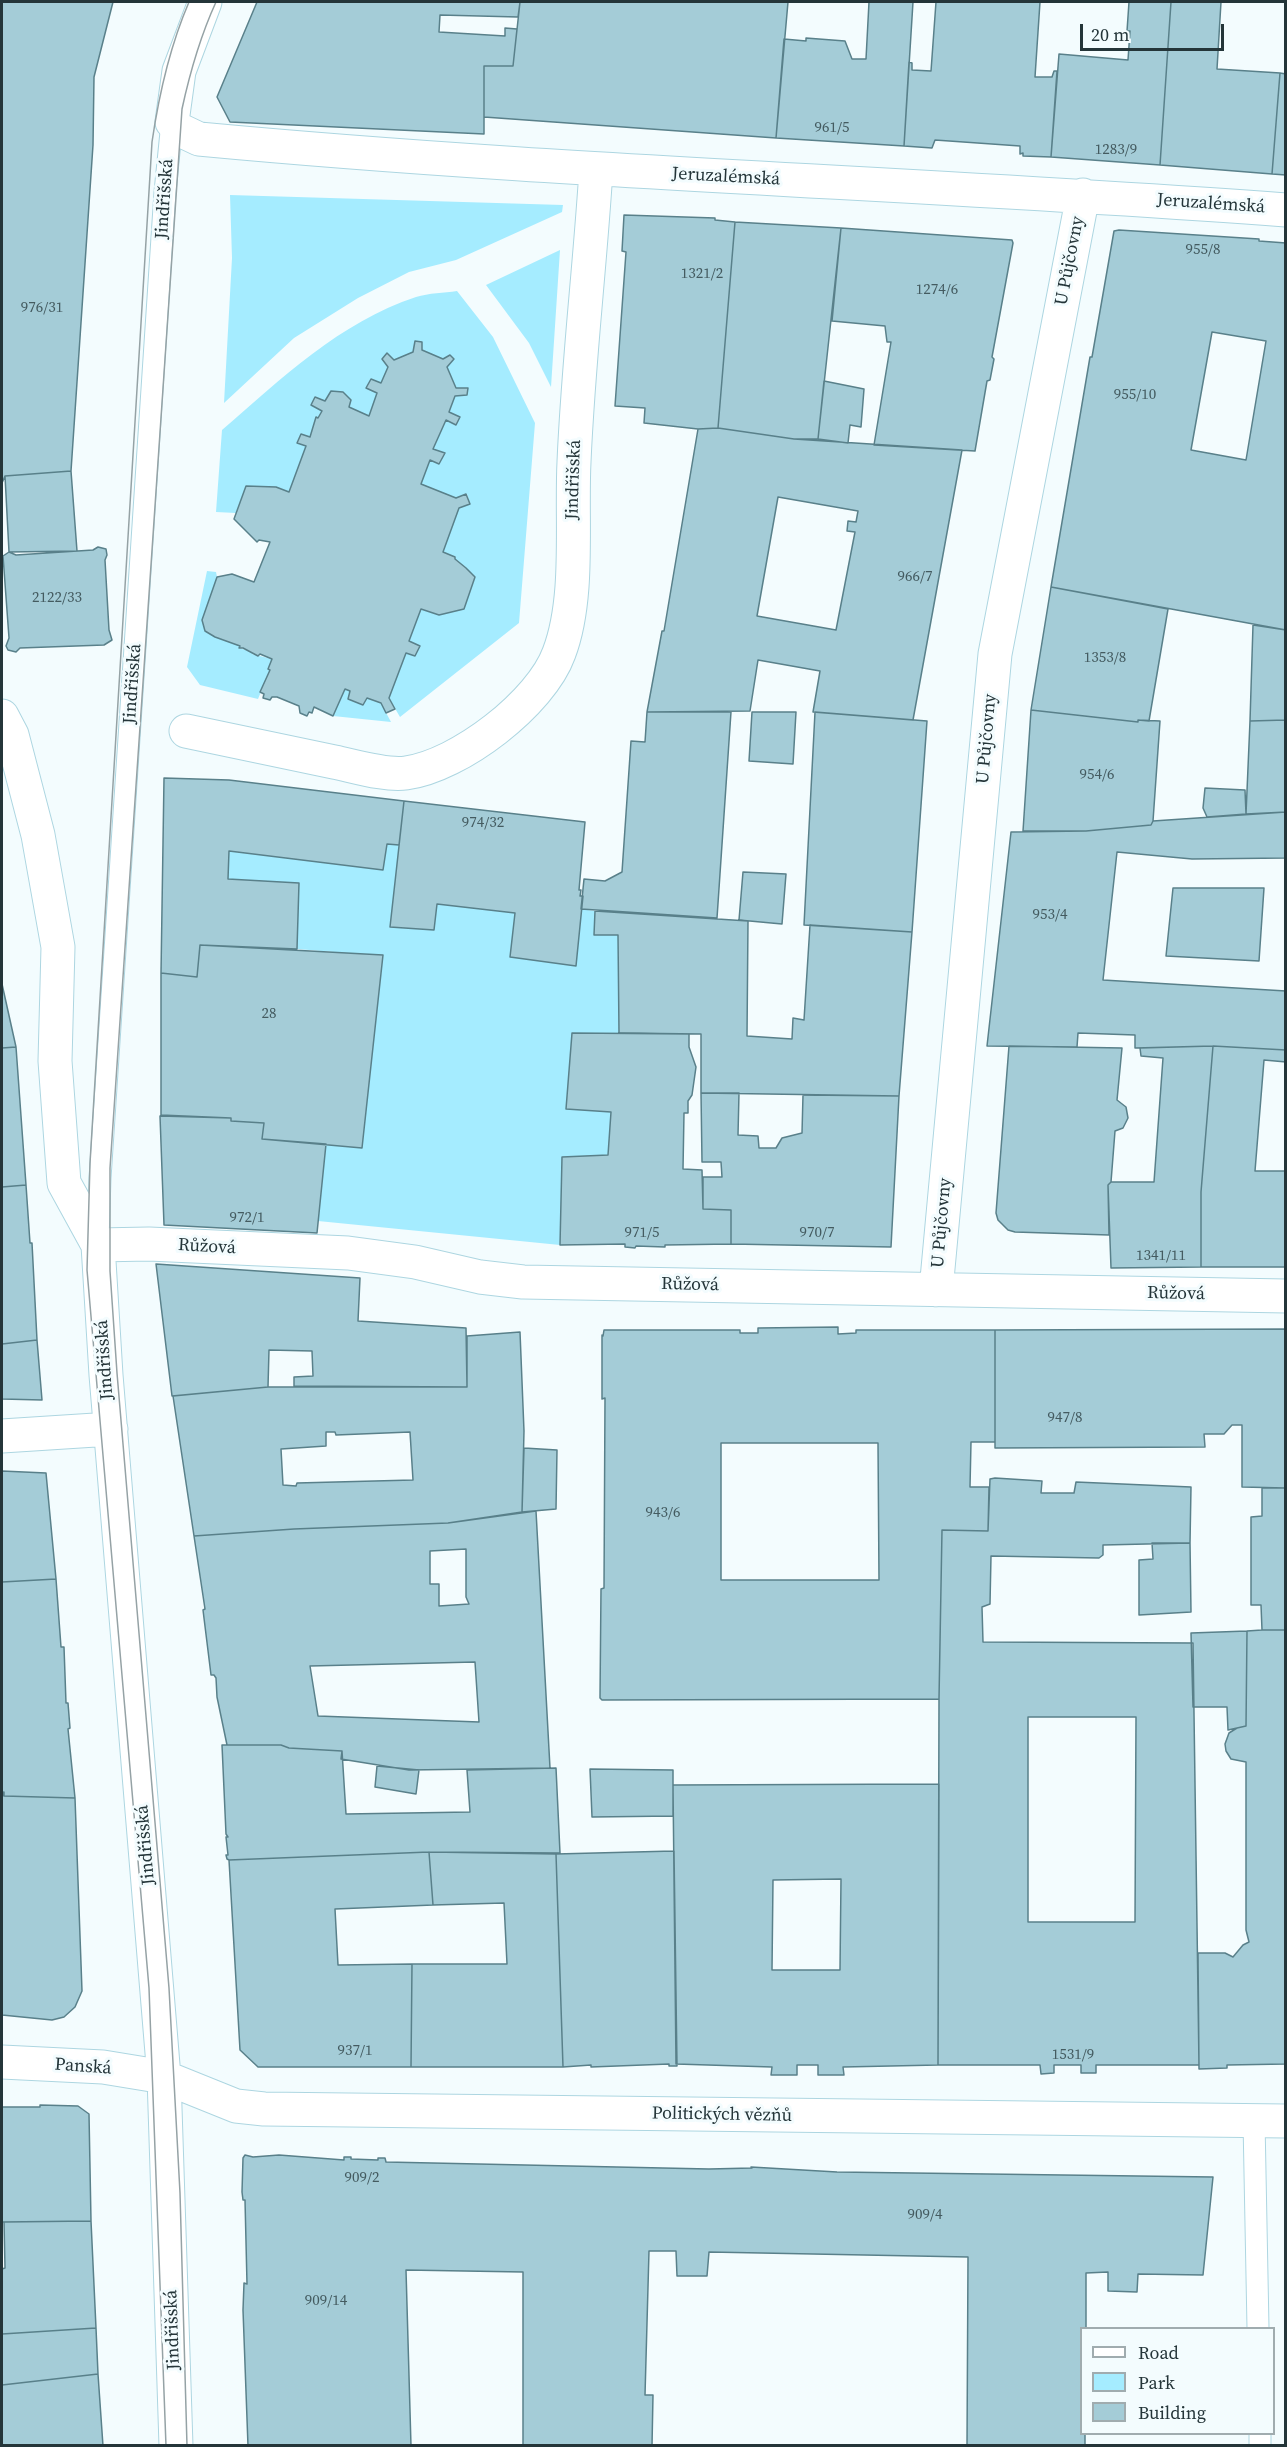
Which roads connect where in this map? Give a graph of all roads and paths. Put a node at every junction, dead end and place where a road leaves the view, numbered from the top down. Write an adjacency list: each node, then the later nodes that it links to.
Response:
1 (205, 2): 2 (street)
2 (172, 122): 3 (street, Jeruzalémská); 8 (lane, Jindřišská)
3 (596, 170): 4 (street, Jeruzalémská); 7 (street, Jindřišská)
4 (1083, 195): 5 (street, Jeruzalémská); 9 (street, U Půjčovny)
5 (1286, 210)
6 (2, 716): 8 (street, Jindřišská)
7 (186, 731)
8 (98, 1245): 9 (street, Růžová); 11 (street, Jindřišská)
9 (936, 1290): 10 (street, Růžová)
10 (1286, 1296)
11 (111, 1429): 12 (street); 14 (street, Jindřišská)
12 (2, 1436)
13 (2, 2062): 14 (street, Panská)
14 (164, 2077): 15 (street, Politických vězňů); 17 (street, Jindřišská)
15 (1270, 2121): 16 (lane)
16 (1258, 2327)
17 (176, 2445)

